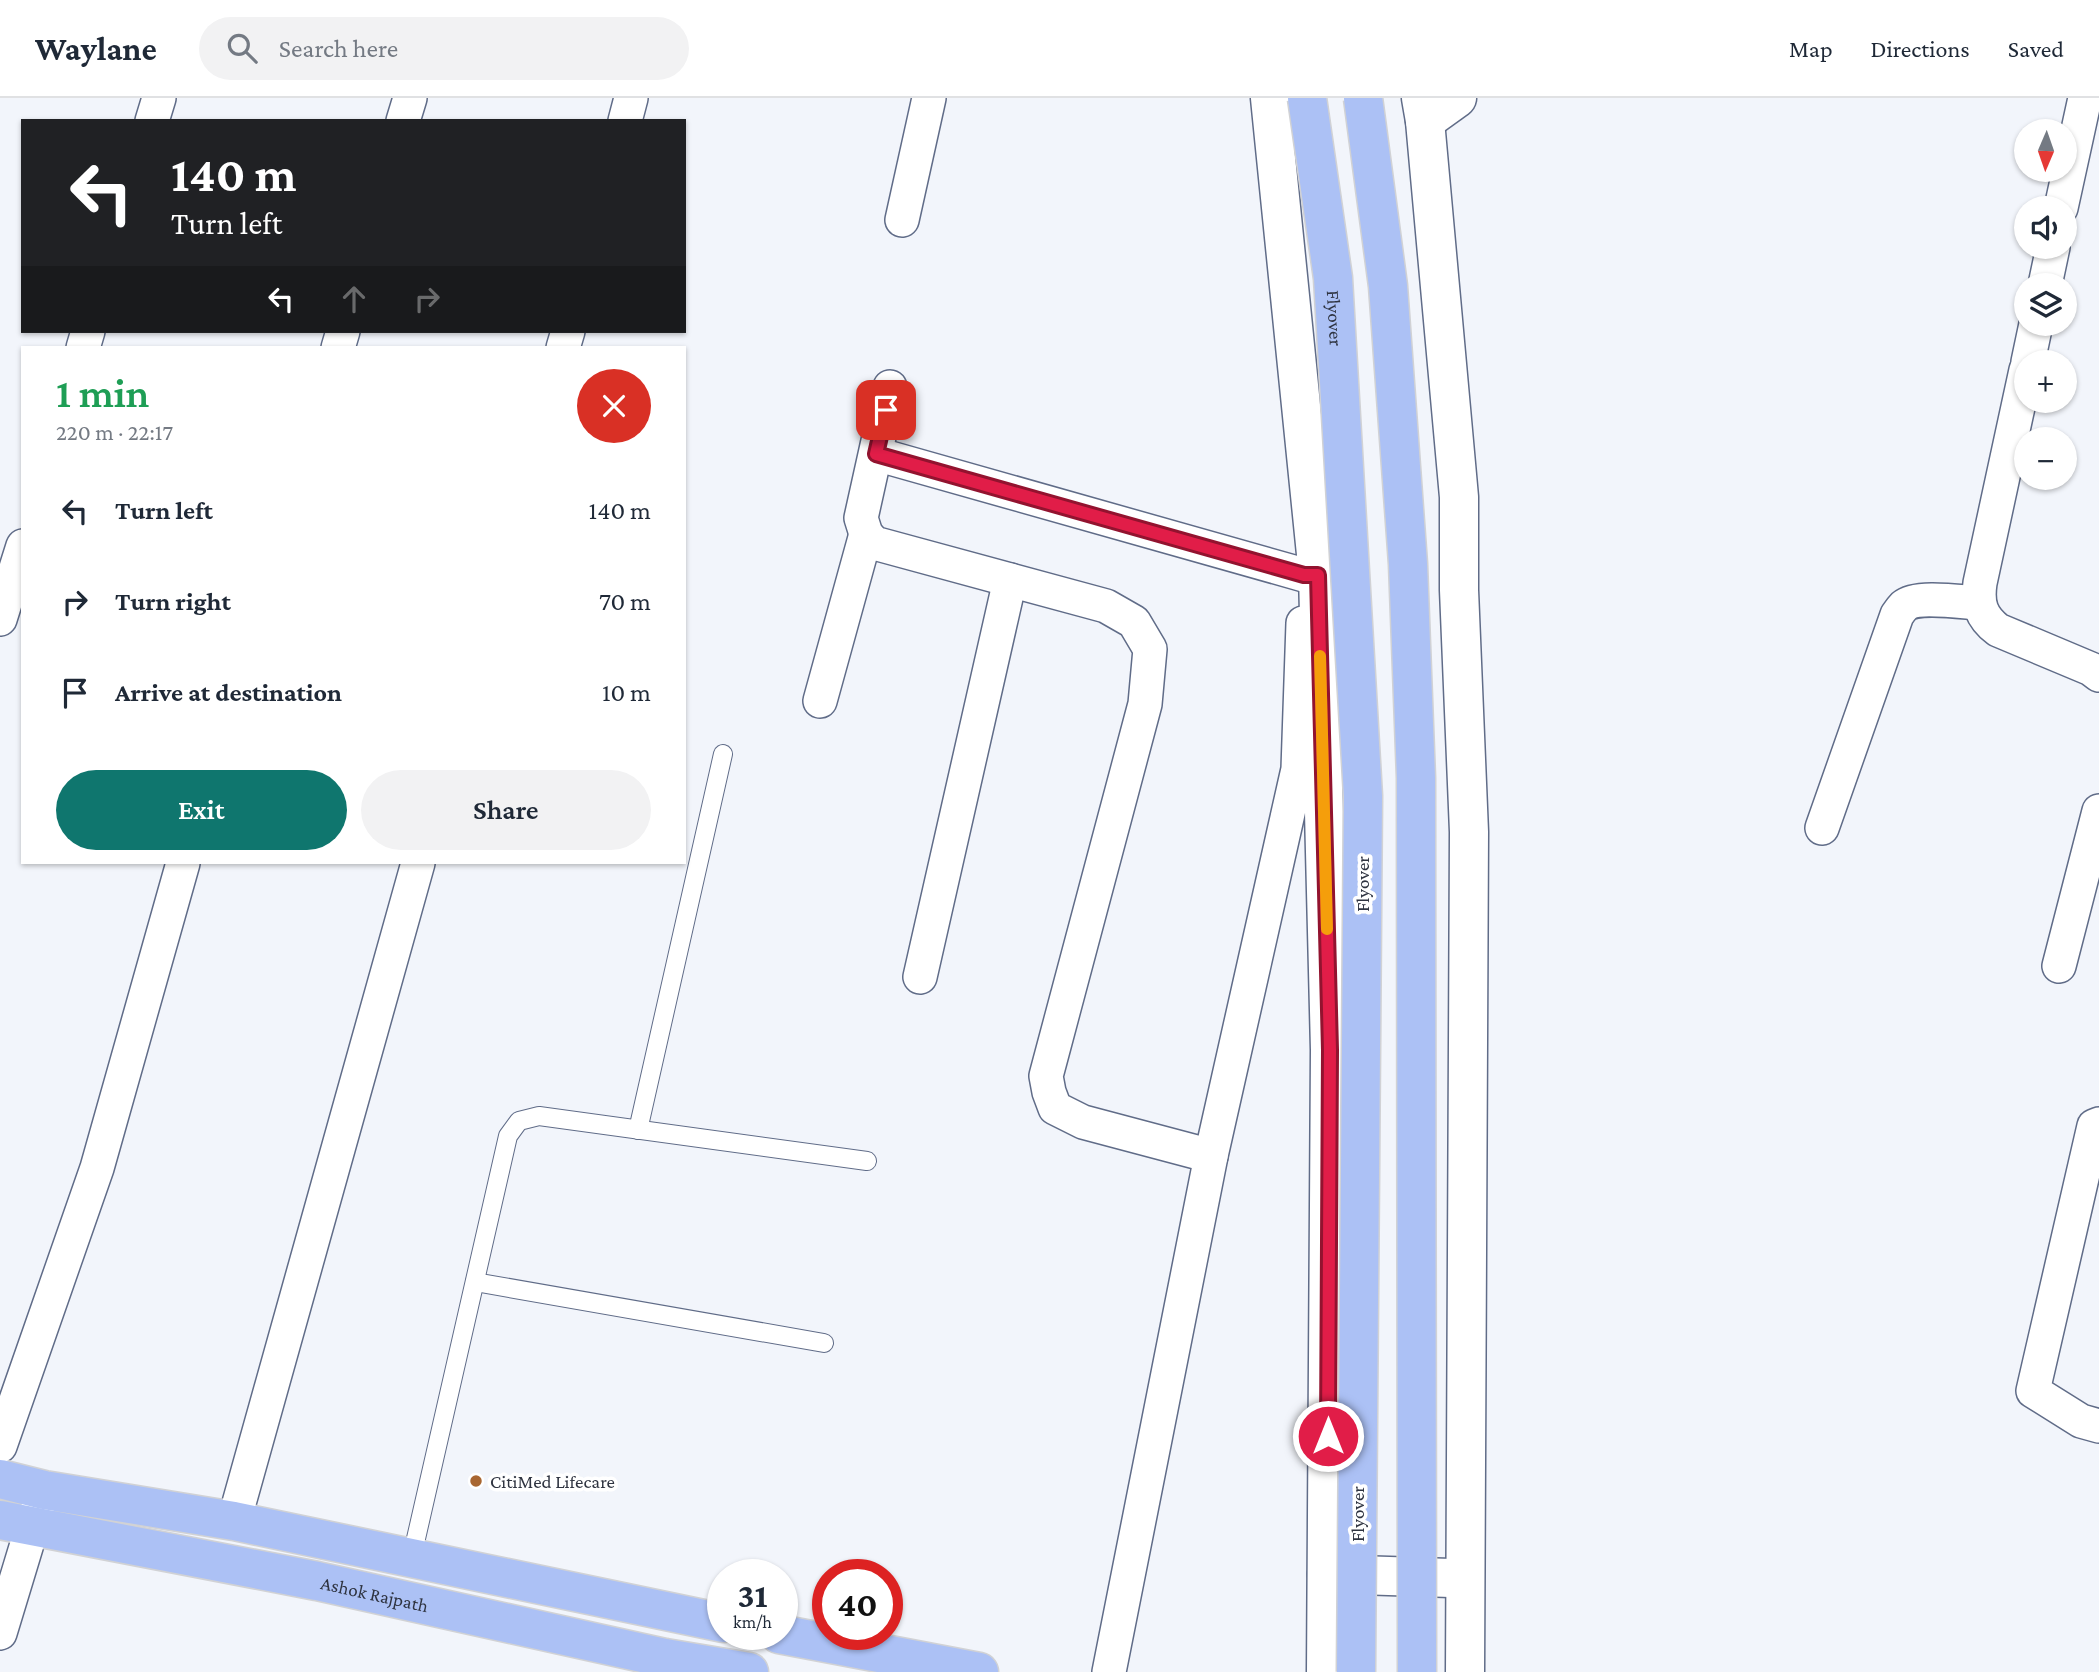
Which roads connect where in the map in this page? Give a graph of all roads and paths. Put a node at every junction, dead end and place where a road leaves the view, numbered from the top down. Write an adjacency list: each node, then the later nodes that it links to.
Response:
1 (159, 98): 11 (street)
2 (410, 98): 12 (street)
3 (631, 98): 13 (street)
4 (929, 98): 15 (street)
5 (1270, 98): 21 (street)
6 (1307, 98): 56 (main road, Flyover, bridge)
7 (1363, 98): 57 (main road, bridge)
8 (1457, 98): 10 (street)
9 (2085, 98): 14 (street)
10 (1423, 109): 48 (street)
11 (153, 119)
12 (404, 119)
13 (626, 119)
14 (2065, 196)
15 (902, 220)
16 (890, 387): 18 (street)
17 (2017, 413): 23 (street)
18 (876, 454): 19 (street); 21 (street)
19 (866, 534): 22 (street); 26 (street)
20 (21, 552): 24 (street)
21 (1311, 575): 36 (street); 47 (street)
22 (1010, 580): 33 (street); 36 (street)
23 (1979, 603): 25 (street); 29 (street)
24 (0, 619)
25 (2099, 675)
26 (820, 701)
27 (723, 754): 35 (lane)
28 (2099, 811): 32 (street)
29 (1822, 828)
30 (183, 864): 41 (street)
31 (418, 864): 44 (street)
32 (2059, 966)
33 (920, 978)
34 (2099, 1124): 40 (street)
35 (638, 1129): 37 (lane); 38 (lane)
36 (1211, 1156): 54 (street)
37 (867, 1161)
38 (475, 1282): 39 (lane); 46 (lane)
39 (824, 1343)
40 (2099, 1426)
41 (0, 1446)
42 (0, 1479): 43 (main road)
43 (44, 1490): 44 (main road); 45 (street)
44 (234, 1521): 46 (main road)
45 (16, 1523): 50 (street); 52 (main road, Ashok Rajpath)
46 (412, 1556): 49 (main road)
47 (1327, 1574): 48 (street); 55 (street)
48 (1465, 1578): 58 (street)
49 (707, 1620)
50 (0, 1633)
51 (798, 1638): 53 (main road)
52 (748, 1672)
53 (979, 1672)
54 (1109, 1672)
55 (1326, 1672)
56 (1356, 1672)
57 (1417, 1672)
58 (1465, 1672)

